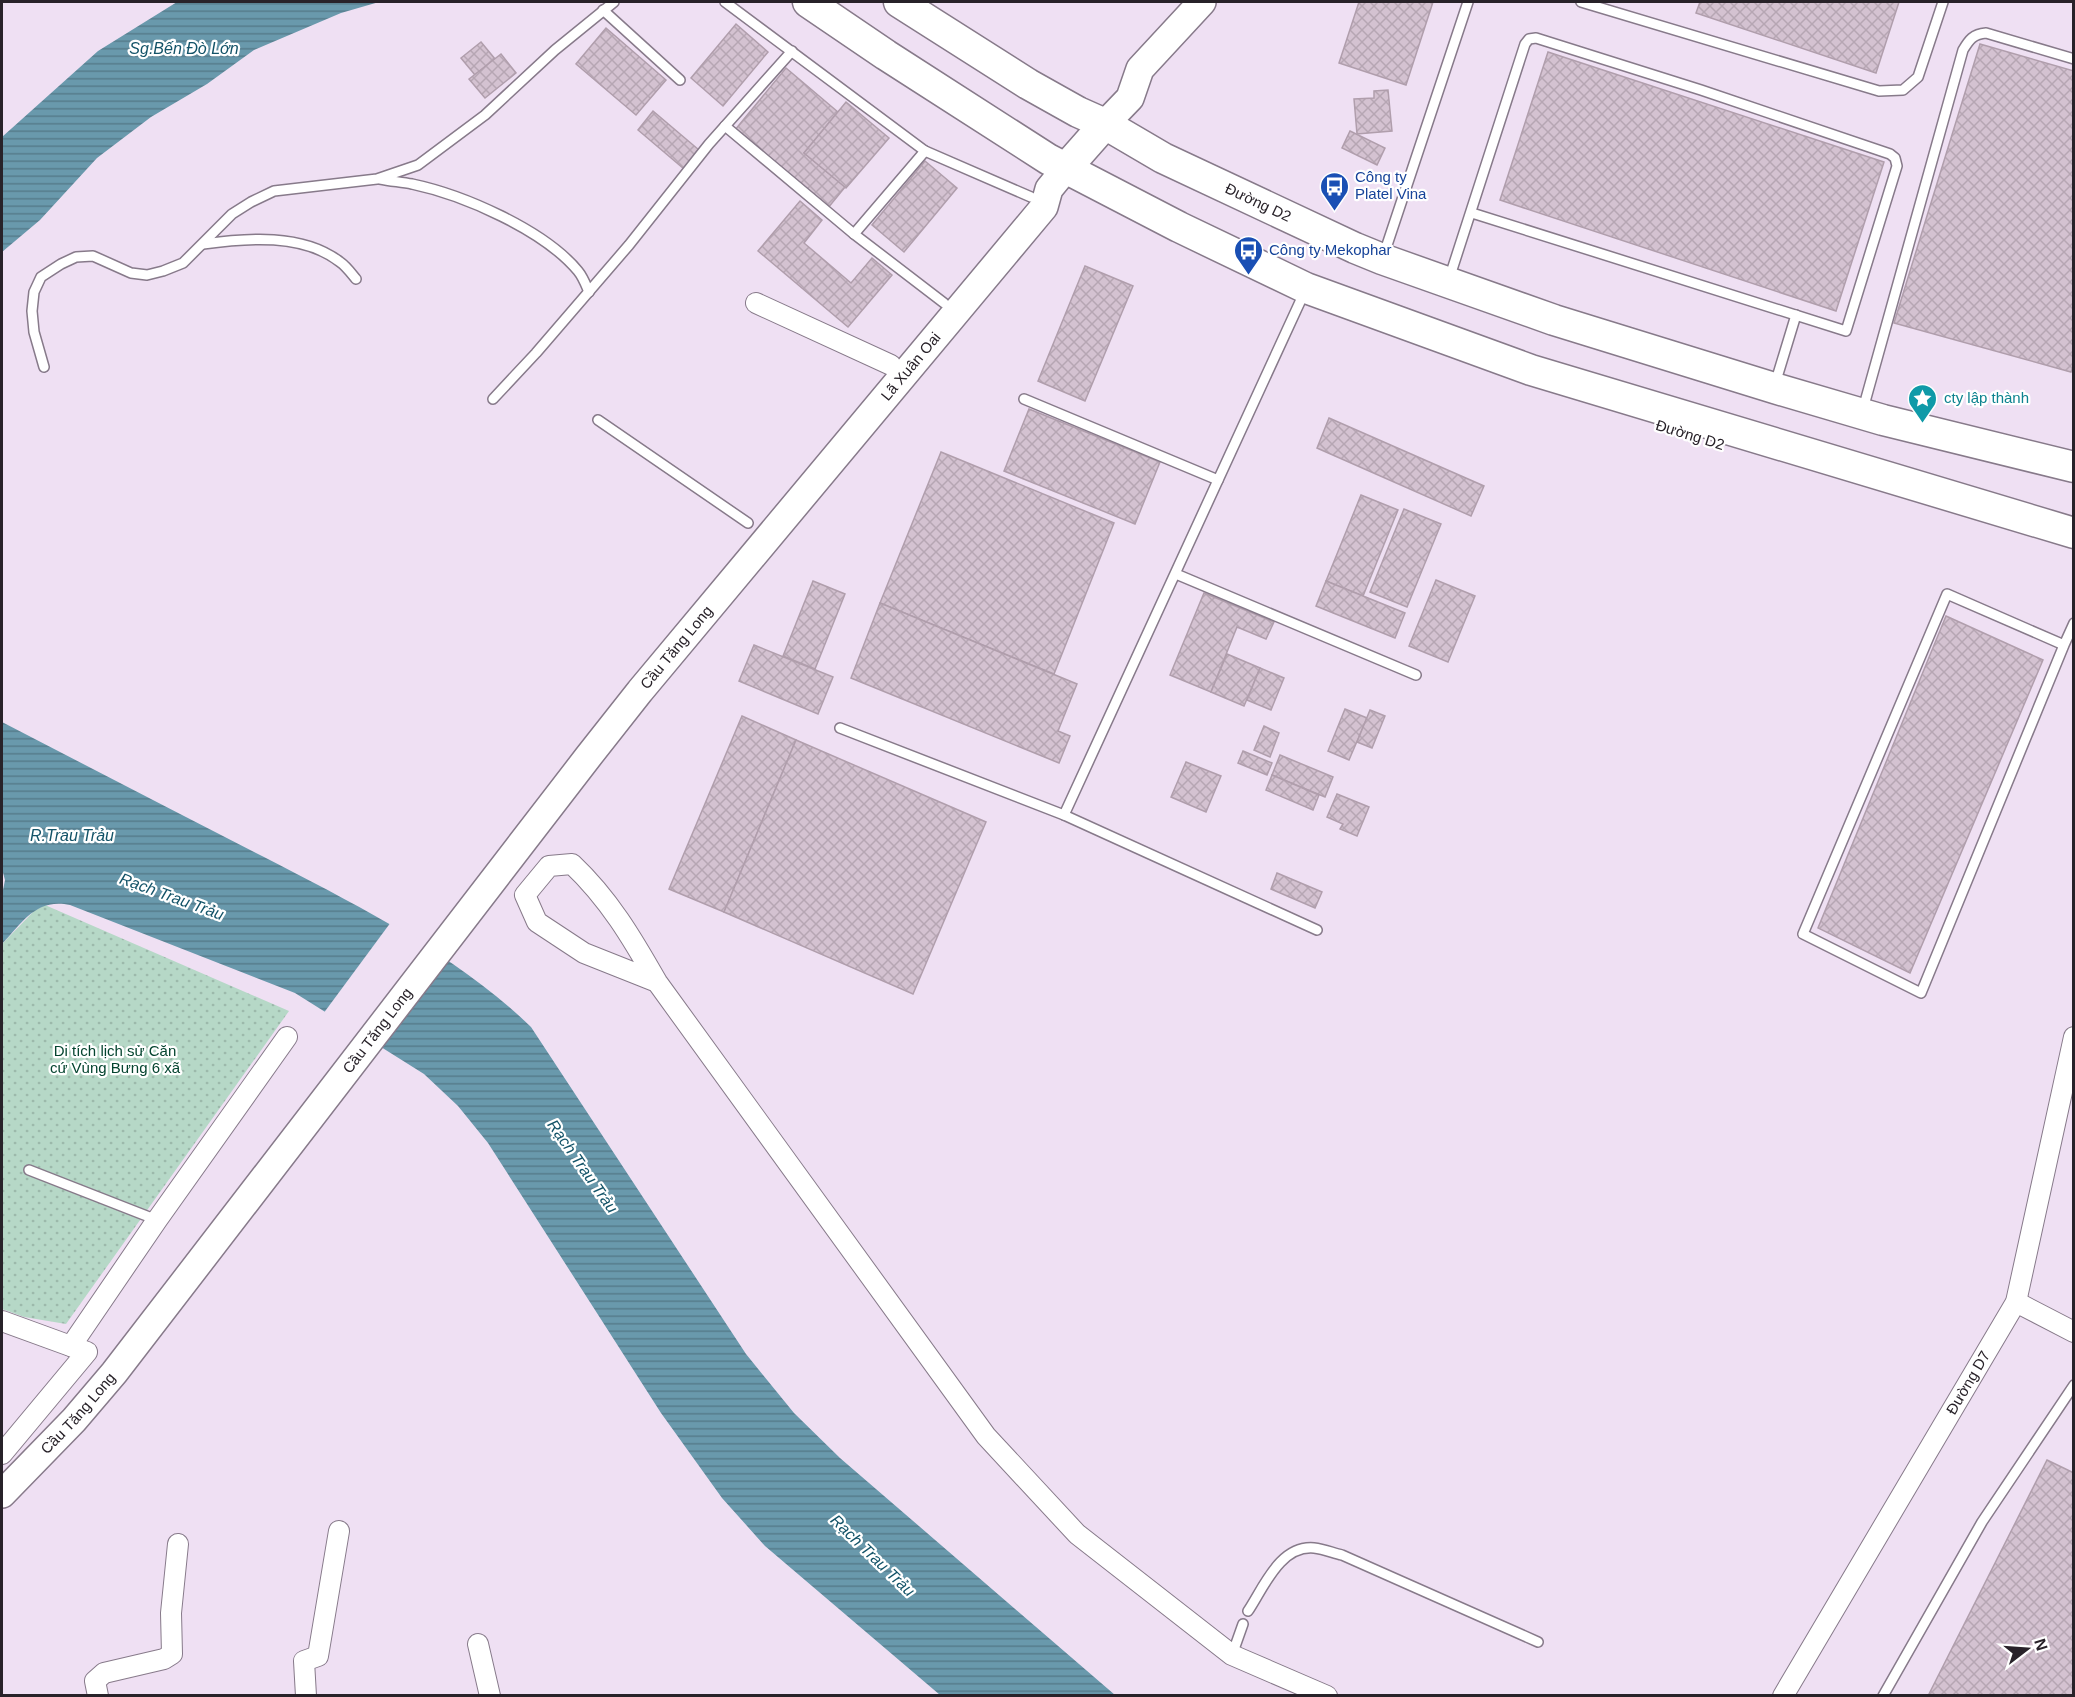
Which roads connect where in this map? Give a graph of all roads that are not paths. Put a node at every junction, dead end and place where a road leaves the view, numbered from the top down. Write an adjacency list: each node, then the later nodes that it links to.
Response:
1 (614, 2): 11 (lane)
2 (725, 2): 12 (lane)
3 (785, 2): 18 (main road, Đường D2)
4 (808, 2): 18 (main road, Đường D2)
5 (899, 2): 15 (main road, Đường D2)
6 (926, 2): 15 (main road, Đường D2)
7 (1202, 2): 16 (main road)
8 (1468, 2): 26 (lane)
9 (1581, 2): 10 (lane)
10 (1943, 2)
11 (603, 10): 14 (lane); 21 (lane)
12 (792, 51): 17 (lane); 19 (lane)
13 (2073, 59): 39 (lane)
14 (680, 80)
15 (1056, 100): 16 (main road, Đường D2)
16 (1105, 124): 20 (main road); 26 (main road, Đường D2)
17 (725, 126): 24 (lane); 30 (lane)
18 (1026, 145): 20 (main road, Đường D2)
19 (926, 151): 22 (lane); 24 (lane)
20 (1067, 167): 29 (main road, Đường D2); 46 (main road, Lã Xuân Oai)
21 (377, 179): 25 (lane); 30 (lane)
22 (1031, 197)
23 (1472, 213): 28 (lane); 33 (lane); 33 (lane)
24 (854, 234): 32 (lane)
25 (203, 244): 27 (lane); 35 (lane)
26 (1382, 259): 28 (main road, Đường D2)
27 (356, 279)
28 (1459, 285): 36 (main road, Đường D2)
29 (1306, 288): 43 (lane); 45 (main road, Đường D2)
30 (589, 292): 37 (lane)
31 (756, 303): 34 (street)
32 (944, 303)
33 (1796, 315): 36 (lane)
34 (891, 365)
35 (44, 367)
36 (1764, 385): 39 (main road, Đường D2)
37 (493, 399)
38 (1024, 399): 43 (lane)
39 (1872, 417): 41 (main road); 42 (main road, Đường D2)
40 (598, 420): 44 (lane)
41 (2073, 462)
42 (2073, 467)
43 (1218, 480): 47 (lane)
44 (748, 523)
45 (2063, 530)
46 (748, 563): 65 (main road, Cầu Tăng Long)
47 (1176, 574): 50 (lane); 52 (lane)
48 (2073, 623): 49 (lane)
49 (2064, 645): 49 (lane)
50 (1416, 675)
51 (840, 728): 52 (lane)
52 (1064, 815): 53 (lane)
53 (1317, 930)
54 (657, 982): 54 (street); 72 (street)
55 (287, 1036): 58 (street)
56 (2073, 1037): 59 (street, Đường D7)
57 (29, 1170): 58 (lane)
58 (157, 1220): 62 (street)
59 (2016, 1302): 61 (street); 77 (street, Đường D7)
60 (2, 1321): 62 (street)
61 (2073, 1332)
62 (79, 1349): 64 (street)
63 (2073, 1385): 78 (lane)
64 (5, 1445)
65 (2, 1494)
66 (339, 1531): 74 (street)
67 (178, 1544): 73 (street)
68 (1248, 1611): 70 (lane)
69 (1243, 1624): 72 (lane)
70 (1538, 1642)
71 (478, 1644): 75 (street)
72 (1232, 1655): 76 (street)
73 (98, 1695)
74 (306, 1695)
75 (490, 1695)
76 (1327, 1695)
77 (1783, 1695)
78 (1883, 1695)

